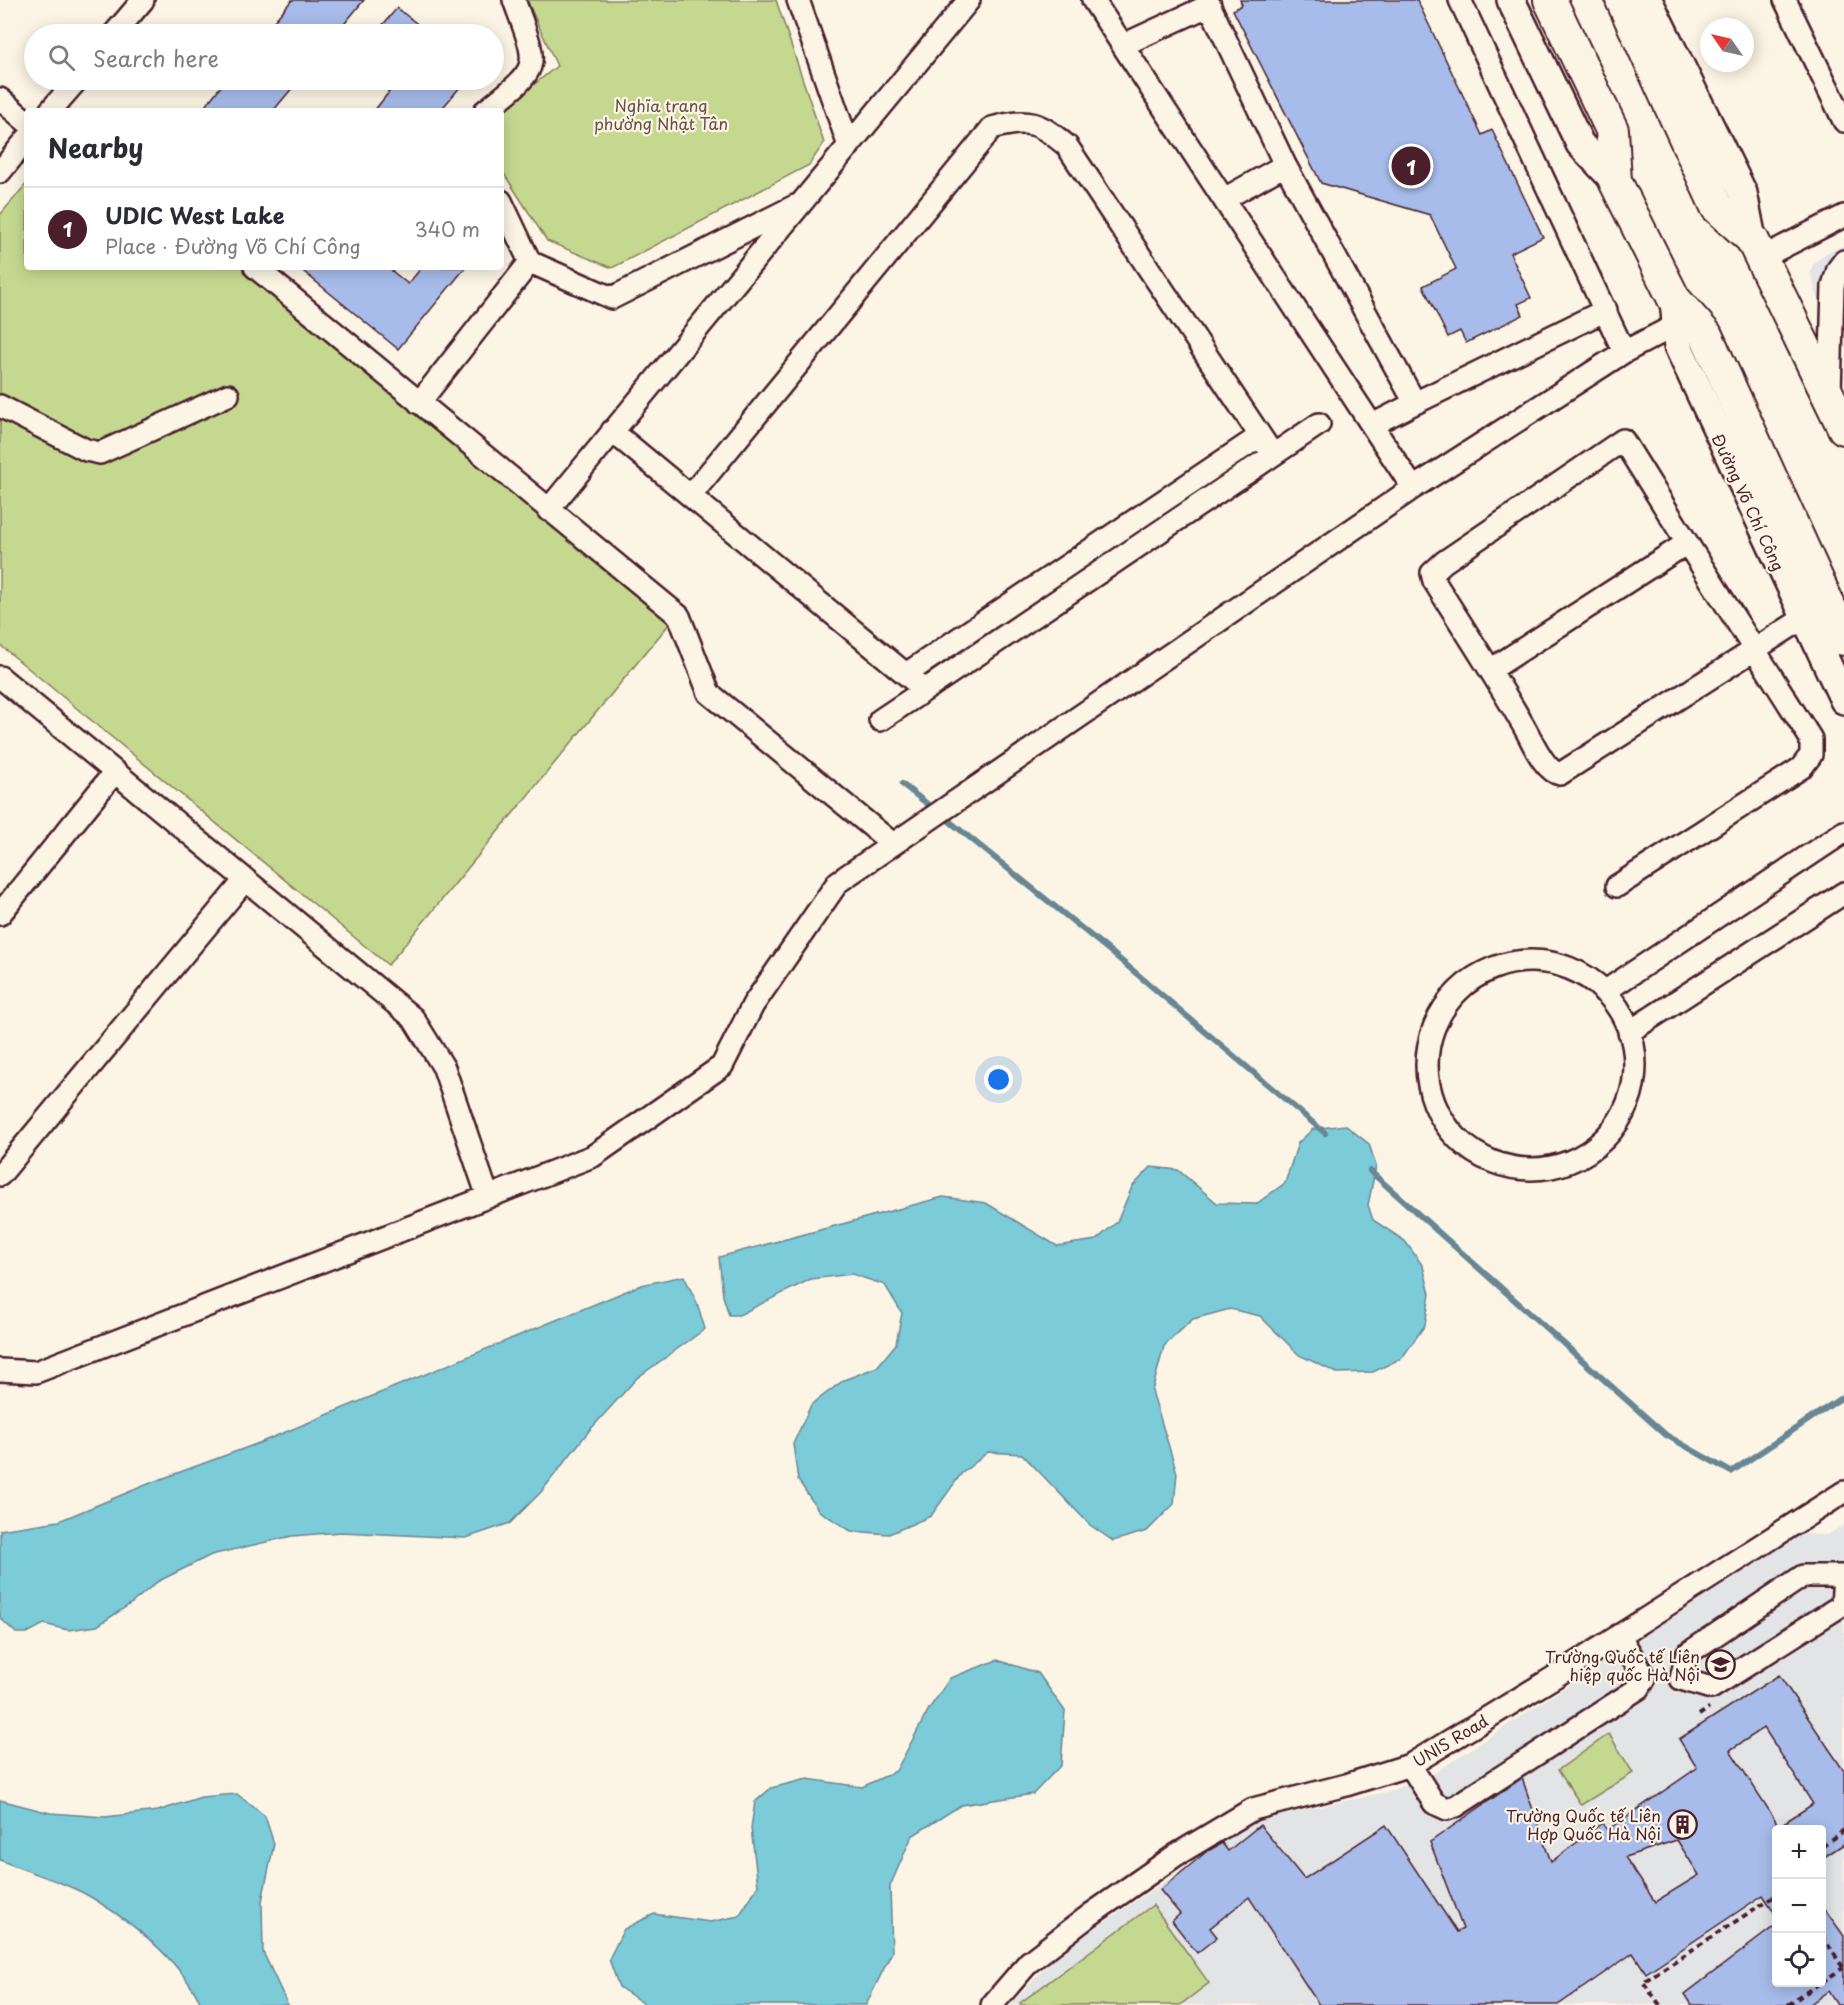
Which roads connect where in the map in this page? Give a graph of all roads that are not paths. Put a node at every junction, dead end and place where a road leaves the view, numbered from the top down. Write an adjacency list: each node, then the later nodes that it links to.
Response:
1 (143, 0): 13 (street)
2 (514, 0): 18 (street)
3 (798, 0): 22 (street)
4 (969, 0): 22 (street)
5 (1093, 0): 14 (street)
6 (1460, 0): 34 (street)
7 (1511, 0): 25 (main road, Đường Võ Chí Công)
8 (1550, 0): 25 (highway, Đường Võ Chí Công)
9 (1622, 0): 30 (highway)
10 (1648, 0): 30 (main road)
11 (1785, 0): 20 (street)
12 (1209, 3): 14 (street); 23 (street)
13 (123, 24)
14 (1123, 45): 26 (street)
15 (70, 90): 17 (street)
16 (0, 99): 19 (street)
17 (58, 108)
18 (489, 108)
19 (24, 119)
20 (1844, 122)
21 (24, 143): 24 (street)
22 (849, 146): 27 (street)
23 (1285, 165): 26 (street); 40 (street)
24 (0, 172)
25 (1615, 181): 35 (highway, Đường Võ Chí Công)
26 (1224, 200): 43 (street)
27 (803, 202): 32 (street); 45 (street)
28 (504, 207): 32 (street)
29 (1844, 216): 30 (street)
30 (1756, 248): 38 (highway)
31 (1844, 261): 38 (street)
32 (531, 262): 39 (street)
33 (259, 270): 39 (street)
34 (1606, 310): 36 (street); 40 (street)
35 (1675, 312): 36 (street); 54 (main road, Đường Võ Chí Công); 55 (highway, Đường Võ Chí Công)
36 (1624, 352): 48 (street)
37 (228, 394): 41 (street)
38 (1830, 399): 44 (highway)
39 (419, 403): 50 (street)
40 (1415, 403): 43 (street)
41 (0, 406)
42 (1319, 424): 47 (street)
43 (1372, 425): 48 (street)
44 (1844, 428)
45 (612, 431): 49 (street); 50 (street)
46 (1260, 436): 47 (street); 49 (street); 52 (street)
47 (1273, 455): 53 (street)
48 (1413, 488): 65 (street)
49 (691, 495): 58 (street)
50 (548, 510): 65 (street)
51 (1687, 543): 56 (street); 57 (street); 57 (street)
52 (1077, 559): 53 (street); 58 (street)
53 (1090, 579): 60 (street)
54 (1804, 618): 56 (street); 61 (main road, Đường Võ Chí Công)
55 (1844, 639)
56 (1754, 648): 57 (street); 67 (street)
57 (1492, 669)
58 (906, 674): 60 (street)
59 (0, 677): 63 (street)
60 (925, 690): 62 (street)
61 (1844, 700)
62 (880, 720)
63 (114, 773): 66 (street); 69 (street)
64 (1844, 832): 70 (street)
65 (893, 844): 73 (street)
66 (245, 880): 72 (street); 73 (street)
67 (1617, 886)
68 (1844, 893): 71 (street)
69 (0, 914)
70 (1604, 992): 71 (street); 71 (street)
71 (1629, 1032)
72 (0, 1175)
73 (488, 1197): 74 (street)
74 (0, 1370)
75 (1842, 1496): 77 (street, UNIS Road)
76 (1844, 1576): 76 (street)
77 (1619, 1635): 78 (street, UNIS Road); 78 (street)
78 (1410, 1765): 79 (street, UNIS Road)
79 (992, 2005)

